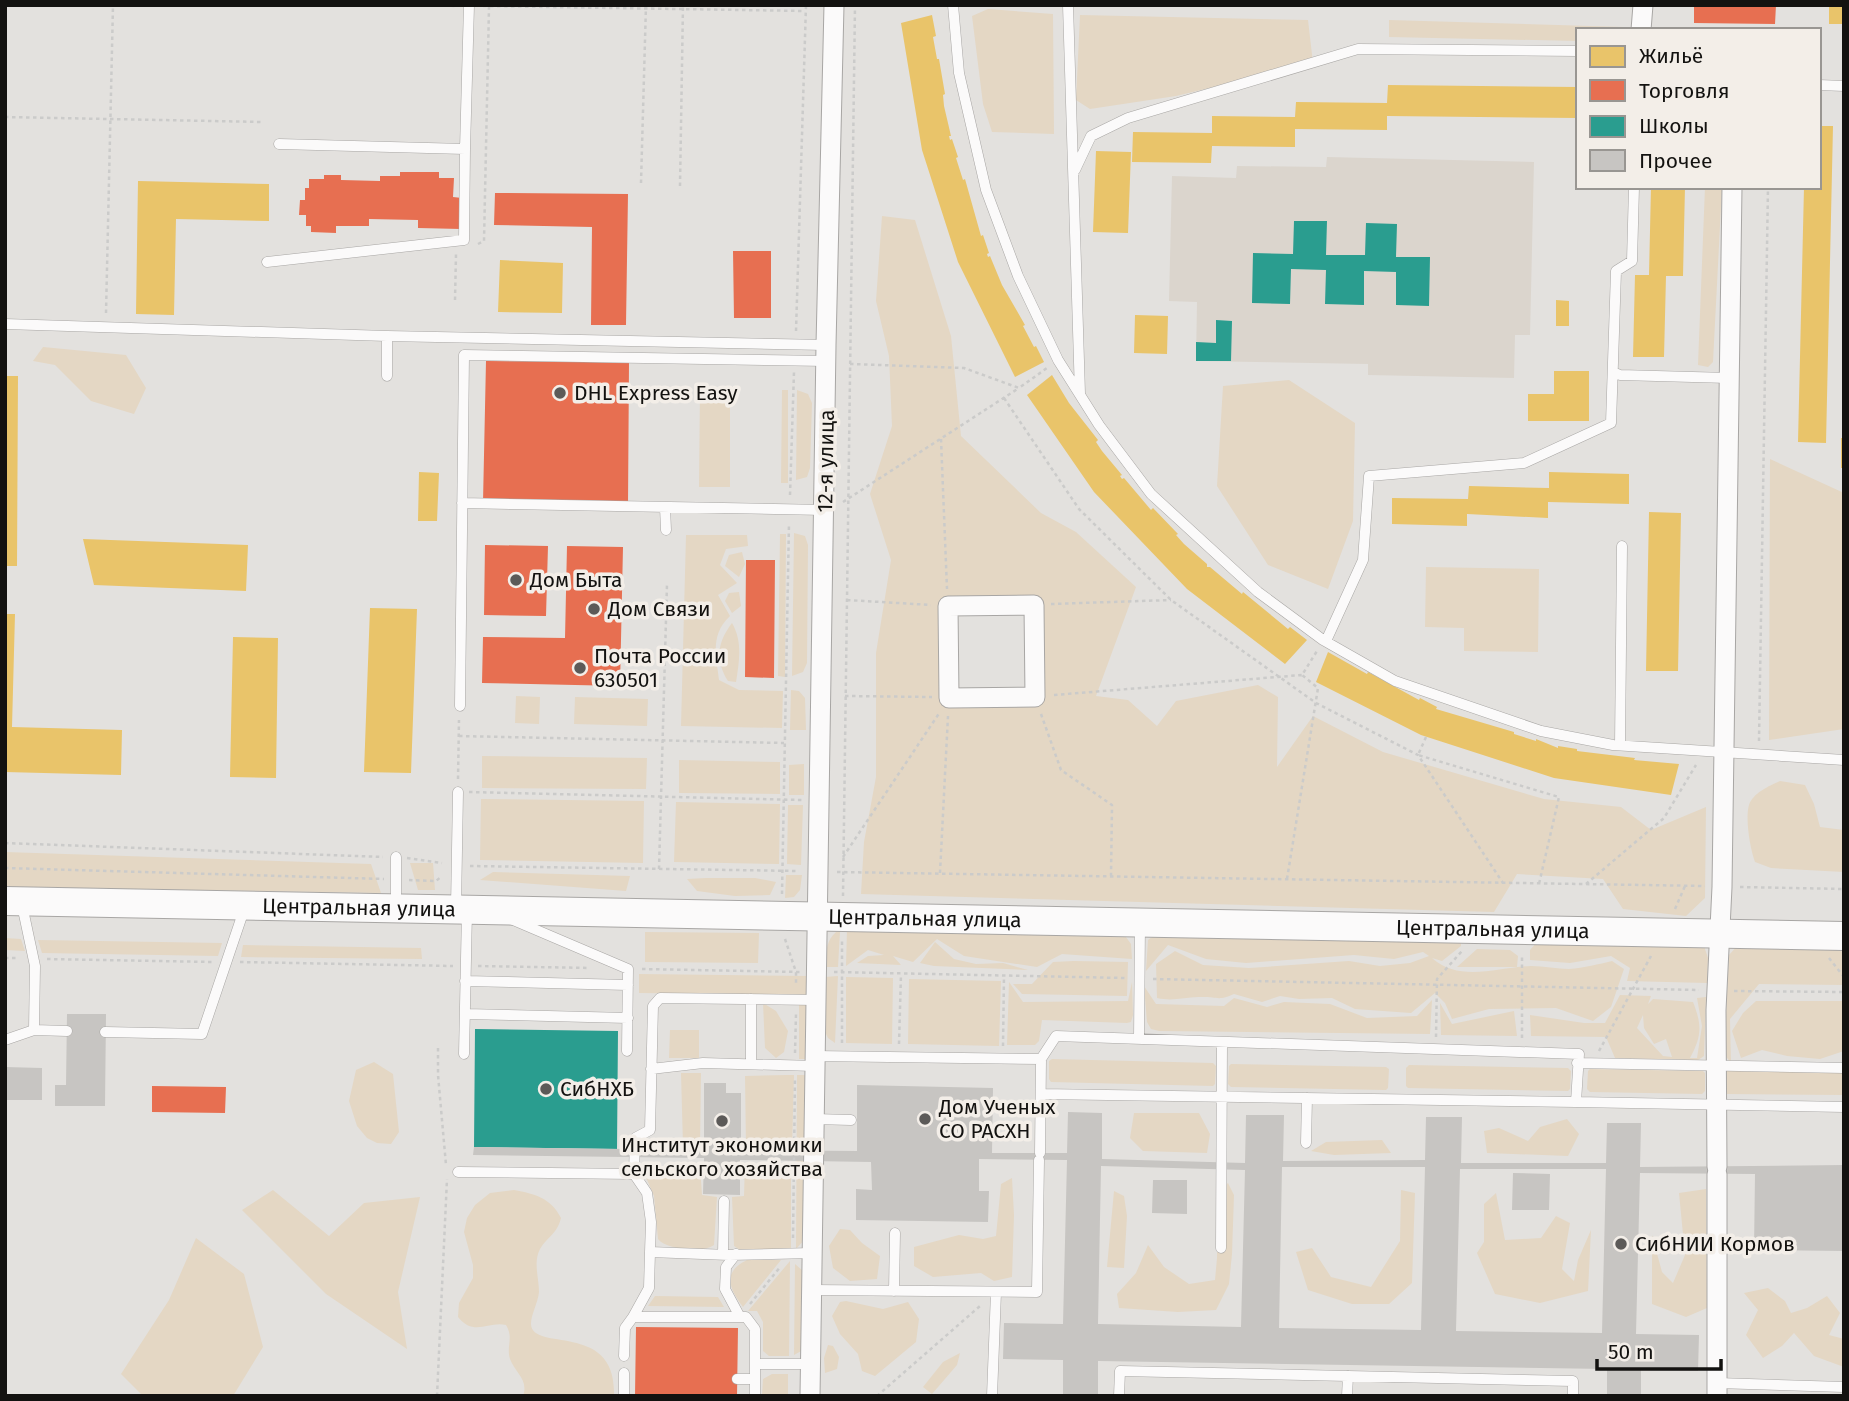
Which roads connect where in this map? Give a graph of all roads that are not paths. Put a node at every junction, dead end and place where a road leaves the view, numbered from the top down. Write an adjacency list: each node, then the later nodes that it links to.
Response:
1 (834, 5): 18 (street, 12-я улица)
2 (953, 5): 22 (lane)
3 (1068, 5): 12 (lane)
4 (1643, 5): 6 (street)
5 (468, 6): 11 (lane)
6 (1641, 28)
7 (1576, 51): 12 (lane)
8 (1821, 85): 9 (lane)
9 (1844, 86)
10 (279, 144): 11 (lane)
11 (465, 149): 15 (lane)
12 (1075, 170): 22 (lane)
13 (1634, 189): 19 (lane)
14 (1732, 189): 21 (street)
15 (267, 262)
16 (5, 324): 17 (lane)
17 (387, 336): 18 (lane); 20 (lane)
18 (827, 353): 23 (lane); 25 (street, 12-я улица)
19 (1612, 372): 21 (lane); 28 (lane)
20 (387, 376)
21 (1729, 378): 32 (street)
22 (1080, 395): 28 (lane)
23 (462, 503): 24 (lane); 30 (lane)
24 (665, 507): 25 (lane); 26 (lane)
25 (825, 510): 40 (street, 12-я улица)
26 (666, 530)
27 (1622, 546): 31 (lane)
28 (1324, 640): 31 (lane)
29 (949, 698): 29 (street)
30 (460, 706)
31 (1620, 745): 32 (lane)
32 (1715, 751): 33 (lane); 42 (street)
33 (1844, 760)
34 (458, 792): 39 (lane)
35 (396, 857): 38 (lane)
36 (13, 901): 37 (main road, Центральная улица); 50 (lane)
37 (246, 906): 38 (main road, Центральная улица); 52 (lane)
38 (396, 909): 39 (main road, Центральная улица)
39 (471, 910): 40 (main road, Центральная улица); 44 (lane); 45 (lane)
40 (830, 917): 41 (main road, Центральная улица); 47 (street, 12-я улица)
41 (1140, 923): 42 (main road, Центральная улица); 53 (lane)
42 (1720, 934): 43 (main road, Центральная улица); 62 (street)
43 (1844, 936)
44 (466, 981): 45 (lane); 48 (lane)
45 (628, 985): 49 (lane)
46 (751, 999): 47 (lane); 61 (lane); 64 (lane)
47 (816, 1000): 59 (street, 12-я улица)
48 (465, 1014): 49 (lane); 57 (lane)
49 (628, 1017): 56 (lane)
50 (34, 1030): 51 (lane); 54 (lane)
51 (66, 1031)
52 (105, 1032)
53 (1139, 1039): 55 (lane); 58 (lane)
54 (5, 1040)
55 (1222, 1042): 60 (lane); 66 (lane)
56 (627, 1051)
57 (464, 1054)
58 (1041, 1059): 59 (lane); 65 (lane)
59 (815, 1061): 61 (lane); 71 (street, 12-я улица)
60 (1577, 1063): 62 (lane); 68 (lane)
61 (751, 1065): 64 (lane)
62 (1716, 1066): 63 (lane); 69 (street)
63 (1844, 1068)
64 (652, 1069): 75 (lane)
65 (1041, 1094): 66 (lane); 85 (lane)
66 (1222, 1097): 67 (lane); 78 (lane)
67 (1307, 1098): 68 (lane); 73 (lane)
68 (1576, 1102): 69 (lane)
69 (1716, 1105): 70 (lane); 96 (street)
70 (1844, 1107)
71 (814, 1119): 72 (lane); 80 (street, 12-я улица)
72 (851, 1120)
73 (1306, 1143)
74 (458, 1172): 75 (lane)
75 (634, 1174): 79 (lane)
76 (724, 1201): 81 (lane)
77 (895, 1233): 84 (lane)
78 (1221, 1248)
79 (650, 1252): 81 (lane); 86 (lane)
80 (802, 1253): 82 (lane); 83 (street, 12-я улица)
81 (723, 1254): 82 (lane)
82 (736, 1254): 87 (lane)
83 (812, 1290): 84 (lane); 90 (street, 12-я улица)
84 (894, 1291): 85 (lane)
85 (996, 1292): 100 (lane)
86 (633, 1317): 87 (lane); 88 (lane)
87 (740, 1317): 89 (lane)
88 (624, 1356)
89 (755, 1364): 90 (lane); 94 (lane)
90 (811, 1364): 99 (street, 12-я улица)
91 (624, 1373): 97 (lane)
92 (1348, 1376): 101 (lane); 102 (lane); 103 (lane)
93 (737, 1379): 94 (lane)
94 (755, 1379): 98 (lane)
95 (1844, 1387): 96 (lane)
96 (1717, 1390)
97 (624, 1396)
98 (755, 1396)
99 (810, 1396)
100 (992, 1396)
101 (1119, 1396)
102 (1347, 1396)
103 (1573, 1396)

